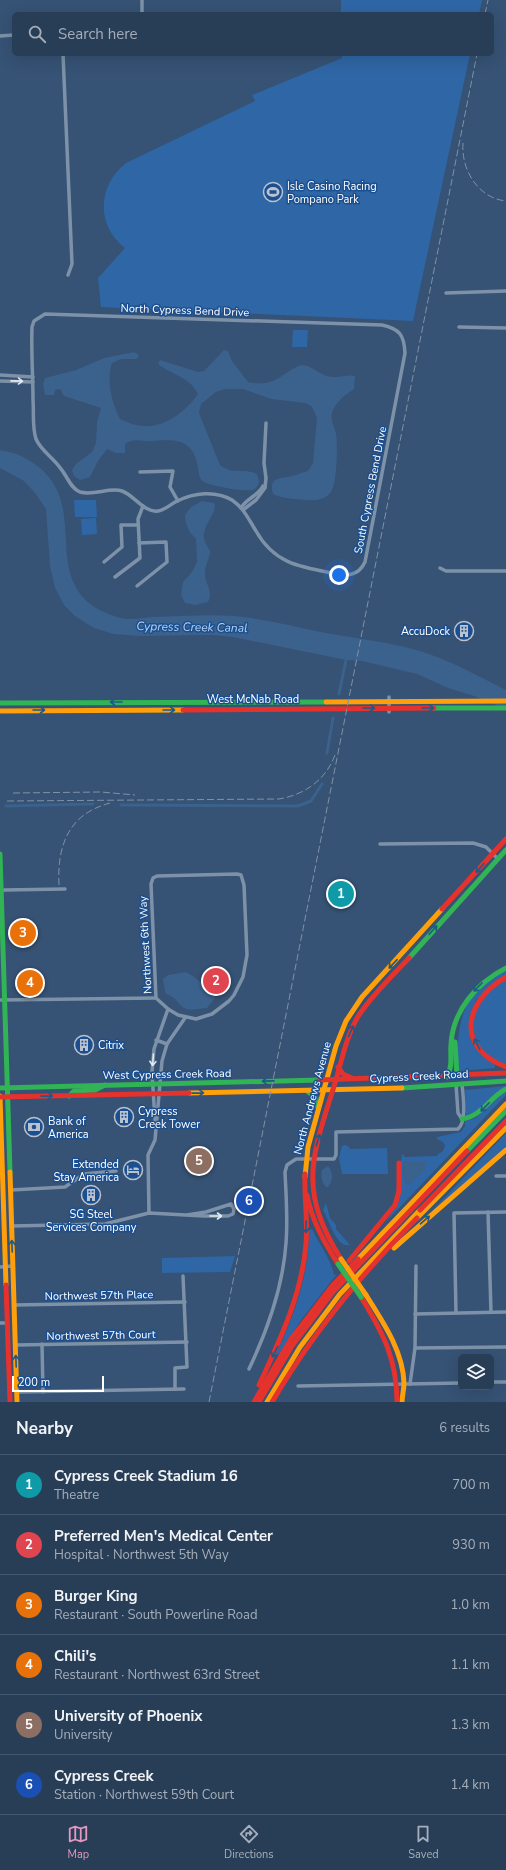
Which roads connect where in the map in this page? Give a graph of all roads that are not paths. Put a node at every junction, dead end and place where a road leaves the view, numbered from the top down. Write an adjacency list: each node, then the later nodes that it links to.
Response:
1 (142, 0): 2 (street)
2 (142, 12)
3 (0, 36): 4 (street)
4 (12, 36)
5 (63, 56): 6 (street)
6 (68, 274)
7 (506, 291): 8 (street)
8 (446, 293)
9 (459, 327): 11 (street)
10 (393, 328): 13 (street, North Cypress Bend Drive); 20 (street, South Cypress Bend Drive)
11 (506, 328)
12 (0, 375): 13 (street)
13 (33, 377): 15 (street, North Cypress Bend Drive)
14 (0, 381): 15 (street, one-way to 15)
15 (33, 382): 19 (street, South Cypress Bend Drive)
16 (265, 423): 20 (street)
17 (140, 472): 18 (street)
18 (178, 501): 19 (street, South Cypress Bend Drive); 20 (street, South Cypress Bend Drive)
19 (143, 506): 21 (street)
20 (242, 509)
21 (138, 525): 22 (street); 23 (street)
22 (139, 543): 26 (street); 27 (street)
23 (104, 562)
24 (440, 568): 25 (street)
25 (506, 571)
26 (115, 577)
27 (138, 586)
28 (389, 699): 29 (main road, West McNab Road); 30 (main road, West McNab Road); 34 (street)
29 (506, 701)
30 (323, 702): 31 (main road, West McNab Road, one-way to 31); 32 (main road)
31 (0, 703)
32 (323, 708): 34 (main road, West McNab Road, one-way to 34); 35 (main road, West McNab Road, one-way to 32)
33 (506, 708): 34 (main road, West McNab Road, one-way to 33)
34 (389, 710)
35 (0, 711)
36 (506, 839): 40 (main road, North Andrews Avenue)
37 (380, 844): 40 (street)
38 (506, 850): 41 (main road, North Andrews Avenue)
39 (0, 854): 43 (main road)
40 (492, 854): 41 (street); 59 (main road, North Andrews Avenue, one-way to 59)
41 (498, 859): 53 (main road, North Andrews Avenue, one-way to 41)
42 (65, 889): 43 (street)
43 (1, 892): 47 (main road)
44 (506, 968): 50 (main road, one-way to 50)
45 (506, 977): 54 (main road, one-way to 45)
46 (156, 998): 47 (street); 48 (street, Northwest 6th Way); 49 (street, Northwest 6th Way)
47 (2, 1000): 68 (main road)
48 (168, 1009): 49 (street, Northwest 6th Way); 51 (street)
49 (185, 1018): 52 (street)
50 (457, 1021): 56 (main road); 57 (main road)
51 (156, 1040): 52 (street); 62 (street, one-way to 62)
52 (167, 1044): 63 (street)
53 (338, 1067): 58 (main road); 60 (main road, North Andrews Avenue)
54 (506, 1068)
55 (506, 1073): 56 (main road, Cypress Creek Road)
56 (459, 1076): 57 (main road, Cypress Creek Road); 64 (main road); 65 (main road)
57 (447, 1077): 58 (main road, Cypress Creek Road)
58 (356, 1079): 60 (main road, Cypress Creek Road)
59 (326, 1080): 60 (main road, West Cypress Creek Road); 63 (main road, West Cypress Creek Road, one-way to 63); 71 (main road, North Andrews Avenue)
60 (335, 1080): 72 (main road, North Andrews Avenue)
61 (506, 1081): 65 (main road, Cypress Creek Road)
62 (153, 1084): 63 (main road, West Cypress Creek Road); 66 (main road, West Cypress Creek Road); 73 (street)
63 (160, 1084): 73 (street)
64 (456, 1084): 65 (main road, Cypress Creek Road); 72 (main road, Cypress Creek Road); 80 (street)
65 (462, 1084): 80 (street)
66 (105, 1085): 68 (main road, West Cypress Creek Road); 75 (main road)
67 (0, 1088): 68 (main road, West Cypress Creek Road)
68 (8, 1088): 76 (main road)
69 (506, 1089): 80 (main road, one-way to 80)
70 (307, 1090): 71 (main road, West Cypress Creek Road); 73 (main road, West Cypress Creek Road, one-way to 70); 78 (main road)
71 (323, 1090): 72 (main road, West Cypress Creek Road); 78 (main road, North Andrews Avenue)
72 (332, 1090): 85 (main road, North Andrews Avenue, one-way to 72)
73 (156, 1094): 75 (main road, West Cypress Creek Road); 96 (street)
74 (0, 1096): 76 (main road, West Cypress Creek Road); 87 (main road)
75 (69, 1096): 76 (main road, West Cypress Creek Road, one-way to 75)
76 (8, 1097): 92 (main road)
77 (506, 1104): 108 (main road)
78 (318, 1108): 84 (main road, North Andrews Avenue)
79 (506, 1110): 139 (main road)
80 (462, 1119): 85 (street)
81 (506, 1121): 140 (main road)
82 (506, 1128): 105 (main road)
83 (506, 1150): 105 (main road, one-way to 83)
84 (306, 1159): 85 (street); 89 (main road, North Andrews Avenue); 122 (street)
85 (313, 1159): 106 (main road, North Andrews Avenue, bridge)
86 (399, 1163): 108 (main road)
87 (3, 1169): 92 (main road); 98 (main road)
88 (116, 1171): 93 (street)
89 (305, 1174): 106 (main road, North Andrews Avenue, bridge); 138 (main road, one-way to 138)
90 (496, 1176): 91 (street)
91 (506, 1176)
92 (11, 1180): 93 (main road)
93 (11, 1190): 99 (main road)
94 (488, 1212): 95 (street); 110 (street); 112 (street)
95 (506, 1212)
96 (149, 1213): 97 (street); 99 (street)
97 (187, 1214): 97 (street, one-way to 97)
98 (4, 1218): 99 (main road); 100 (main road)
99 (12, 1226): 100 (main road); 101 (main road, one-way to 99)
100 (5, 1233): 103 (main road)
101 (13, 1266): 103 (street); 109 (main road)
102 (416, 1266): 113 (street)
103 (3, 1267): 115 (main road)
104 (183, 1276): 107 (street)
105 (355, 1284): 141 (main road)
106 (363, 1296): 127 (main road, North Andrews Avenue); 128 (main road, North Andrews Avenue)
107 (185, 1302): 109 (street, Northwest 57th Place); 117 (street)
108 (318, 1302): 138 (main road)
109 (14, 1305): 119 (main road)
110 (491, 1312): 111 (street); 112 (street)
111 (506, 1312)
112 (456, 1313): 113 (street)
113 (415, 1314): 121 (street)
114 (0, 1323): 115 (street)
115 (8, 1323): 116 (main road)
116 (8, 1340): 119 (main road); 123 (main road)
117 (187, 1342): 118 (street, Northwest 57th Court); 131 (street)
118 (42, 1344): 119 (street, Northwest 57th Court); 135 (street)
119 (16, 1345): 134 (main road, one-way to 119)
120 (506, 1347): 121 (street)
121 (415, 1348): 129 (street)
122 (249, 1369)
123 (10, 1381): 133 (main road); 134 (main road)
124 (494, 1382): 125 (street)
125 (506, 1382)
126 (458, 1383): 129 (street)
127 (396, 1384): 128 (street); 130 (street); 142 (main road, North Andrews Avenue)
128 (404, 1384): 129 (street); 143 (main road, North Andrews Avenue)
129 (410, 1384)
130 (298, 1386)
131 (175, 1389): 132 (street); 135 (street)
132 (184, 1389)
133 (10, 1390): 136 (main road); 137 (main road)
134 (17, 1392): 135 (street); 136 (main road)
135 (43, 1392)
136 (17, 1401)
137 (10, 1402)
138 (253, 1402)
139 (259, 1402)
140 (267, 1402)
141 (272, 1402)
142 (397, 1402)
143 (402, 1402)

